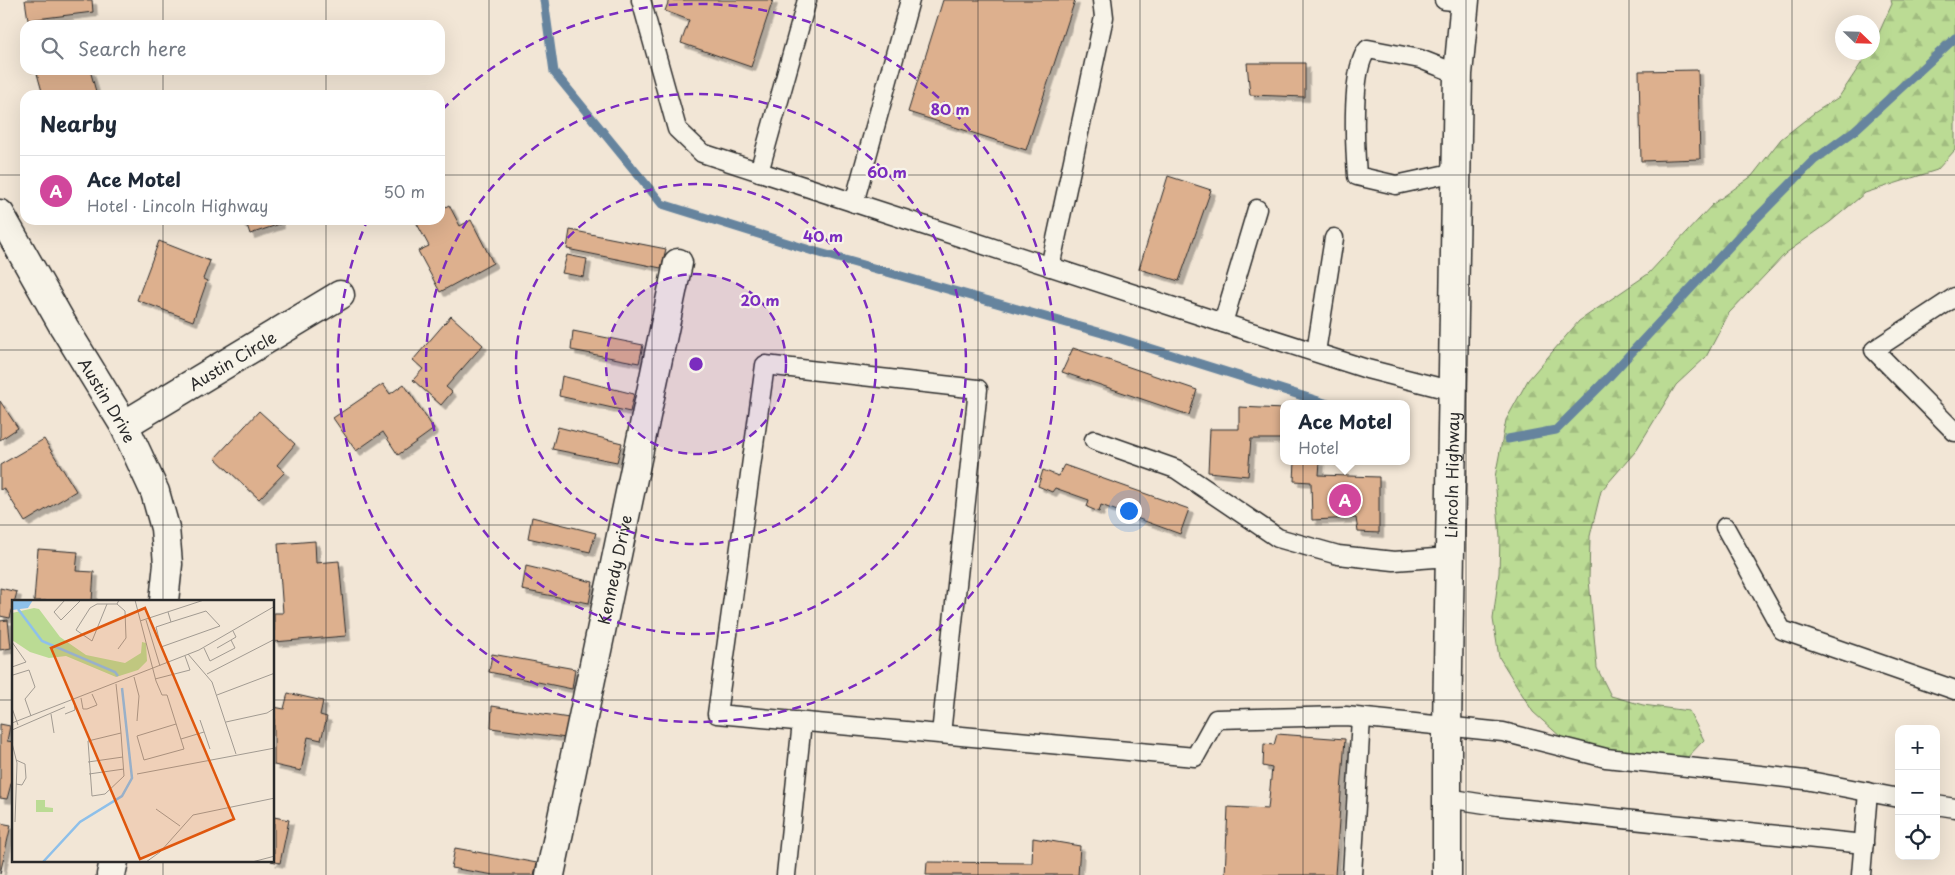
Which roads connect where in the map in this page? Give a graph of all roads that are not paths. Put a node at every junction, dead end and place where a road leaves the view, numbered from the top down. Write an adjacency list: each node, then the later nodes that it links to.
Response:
1 (641, 0): 7 (lane)
2 (807, 0): 7 (lane)
3 (910, 0): 9 (lane)
4 (1102, 0): 14 (lane)
5 (1454, 0): 6 (street, Lincoln Highway)
6 (1458, 74): 8 (street, Lincoln Highway); 8 (lane)
7 (759, 172): 9 (lane)
8 (1456, 172): 19 (street, Lincoln Highway)
9 (854, 203): 14 (lane)
10 (1257, 209): 17 (lane)
11 (0, 214): 20 (street, Austin Drive)
12 (1334, 238): 18 (lane)
13 (678, 263): 39 (street, Kennedy Drive)
14 (1050, 267): 17 (lane)
15 (340, 295): 20 (street, Austin Circle)
16 (1955, 297): 21 (lane)
17 (1223, 323): 18 (lane)
18 (1316, 352): 19 (lane)
19 (1452, 391): 24 (street, Lincoln Highway)
20 (124, 425): 25 (street, Austin Drive)
21 (1955, 432)
22 (1094, 440): 24 (lane)
23 (1725, 526): 26 (lane)
24 (1450, 557): 29 (street, Lincoln Highway)
25 (164, 600)
26 (1955, 690)
27 (1361, 718): 29 (lane); 30 (lane); 41 (lane)
28 (802, 722): 30 (lane); 30 (lane); 40 (lane)
29 (1447, 726): 31 (lane); 33 (street, Lincoln Highway)
30 (941, 734)
31 (1868, 792): 32 (lane); 36 (lane)
32 (1895, 797)
33 (1447, 798): 36 (lane); 42 (street, Lincoln Highway)
34 (1940, 806): 35 (lane)
35 (1955, 808)
36 (1864, 844): 43 (lane)
37 (114, 862): 38 (street)
38 (111, 875)
39 (550, 875)
40 (786, 875)
41 (1352, 875)
42 (1446, 875)
43 (1861, 875)

